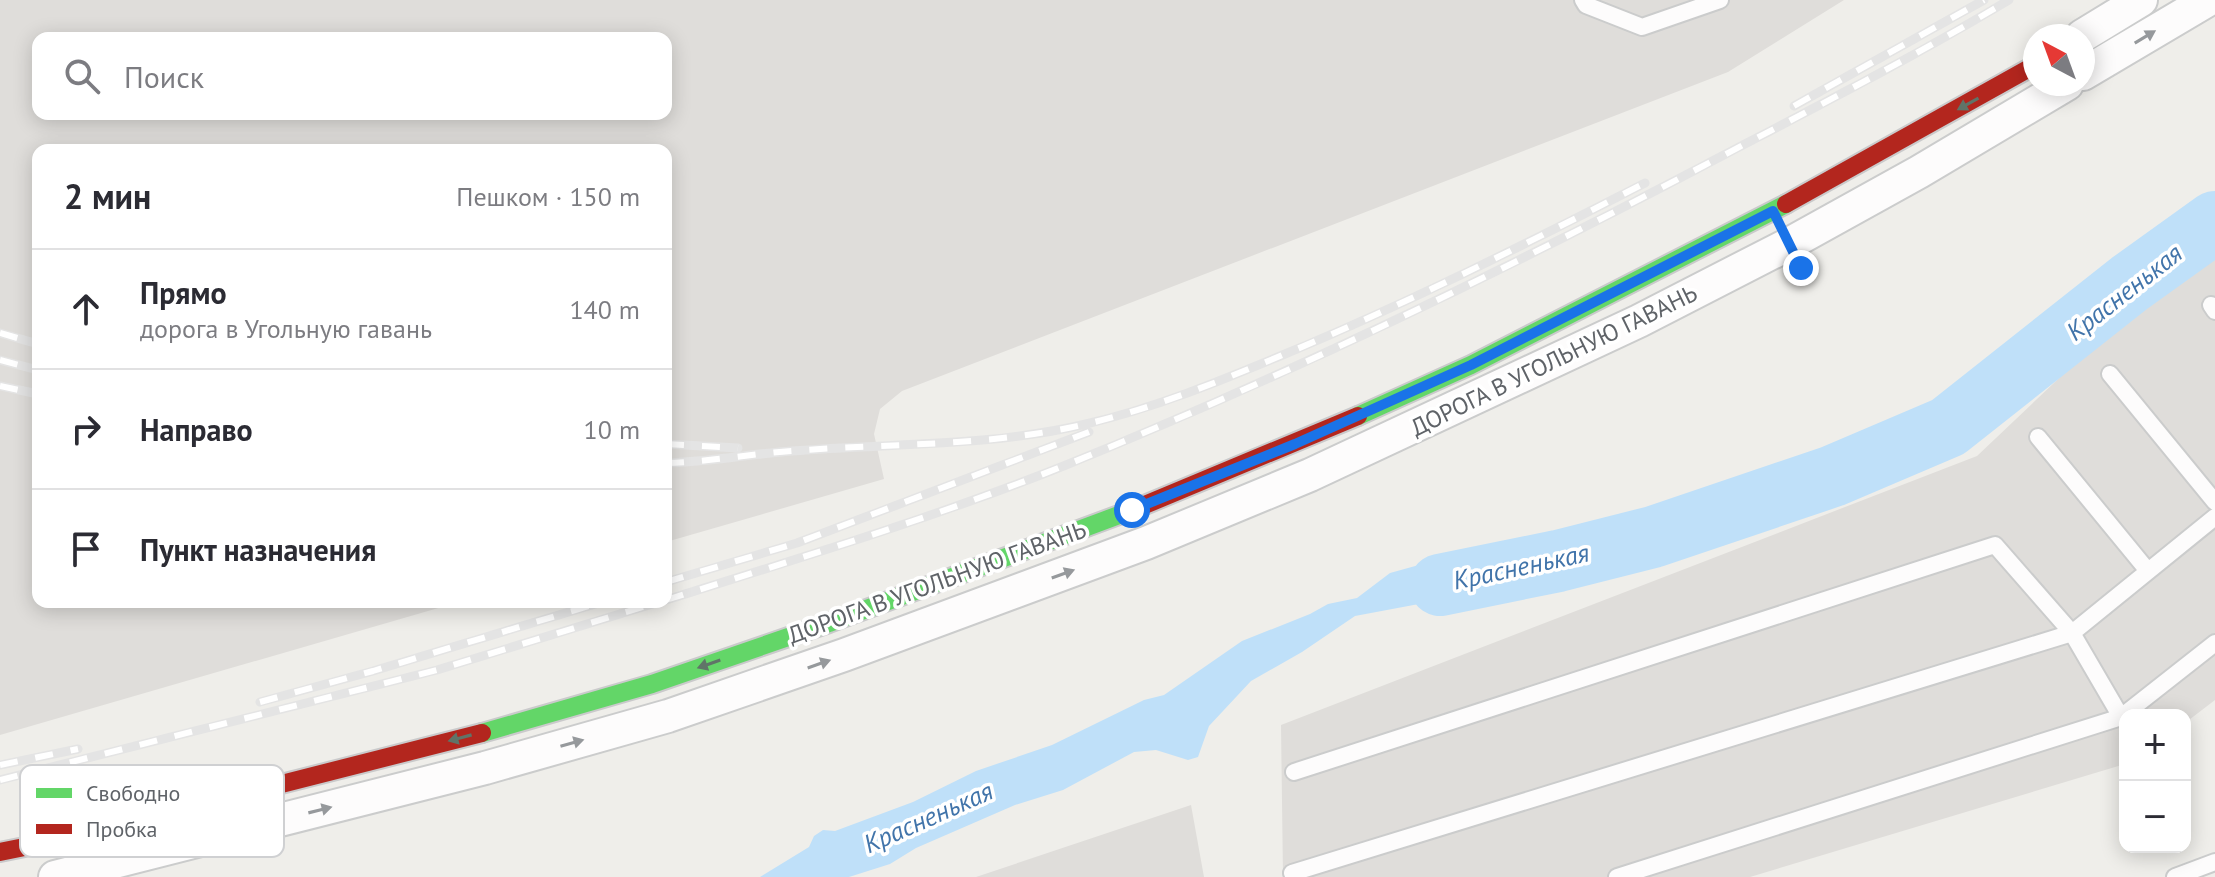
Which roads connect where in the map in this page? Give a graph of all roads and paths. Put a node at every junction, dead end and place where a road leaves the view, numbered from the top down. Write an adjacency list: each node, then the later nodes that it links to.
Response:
1 (1583, 0): 2 (lane)
2 (1720, 0)
3 (2141, 0): 5 (street)
4 (2208, 0): 6 (street, one-way to 4)
5 (2095, 28)
6 (2095, 67)
7 (2023, 72): 9 (street, ДОРОГА В УГОЛЬНУЮ ГАВАНЬ, one-way to 9)
8 (2047, 96): 10 (street, ДОРОГА В УГОЛЬНУЮ ГАВАНЬ)
9 (1773, 211): 10 (lane); 23 (street, ДОРОГА В УГОЛЬНУЮ ГАВАНЬ, one-way to 23)
10 (1789, 244): 11 (lane); 24 (street, ДОРОГА В УГОЛЬНУЮ ГАВАНЬ, one-way to 10)
11 (1805, 275)
12 (2110, 374): 14 (lane)
13 (2038, 437): 16 (lane)
14 (2215, 502)
15 (2215, 517): 16 (lane)
16 (2148, 571): 17 (lane)
17 (2072, 633): 20 (lane); 22 (lane); 29 (lane)
18 (2215, 643): 19 (lane)
19 (2131, 709)
20 (2119, 714)
21 (2119, 718): 31 (lane)
22 (1294, 772)
23 (284, 784)
24 (284, 819)
25 (20, 848): 26 (street, ДОРОГА В УГОЛЬНУЮ ГАВАНЬ, one-way to 26)
26 (0, 852)
27 (134, 857): 30 (street, ДОРОГА В УГОЛЬНУЮ ГАВАНЬ, one-way to 27)
28 (2215, 862): 32 (lane)
29 (1292, 873)
30 (55, 877)
31 (1617, 877)
32 (2175, 877)

